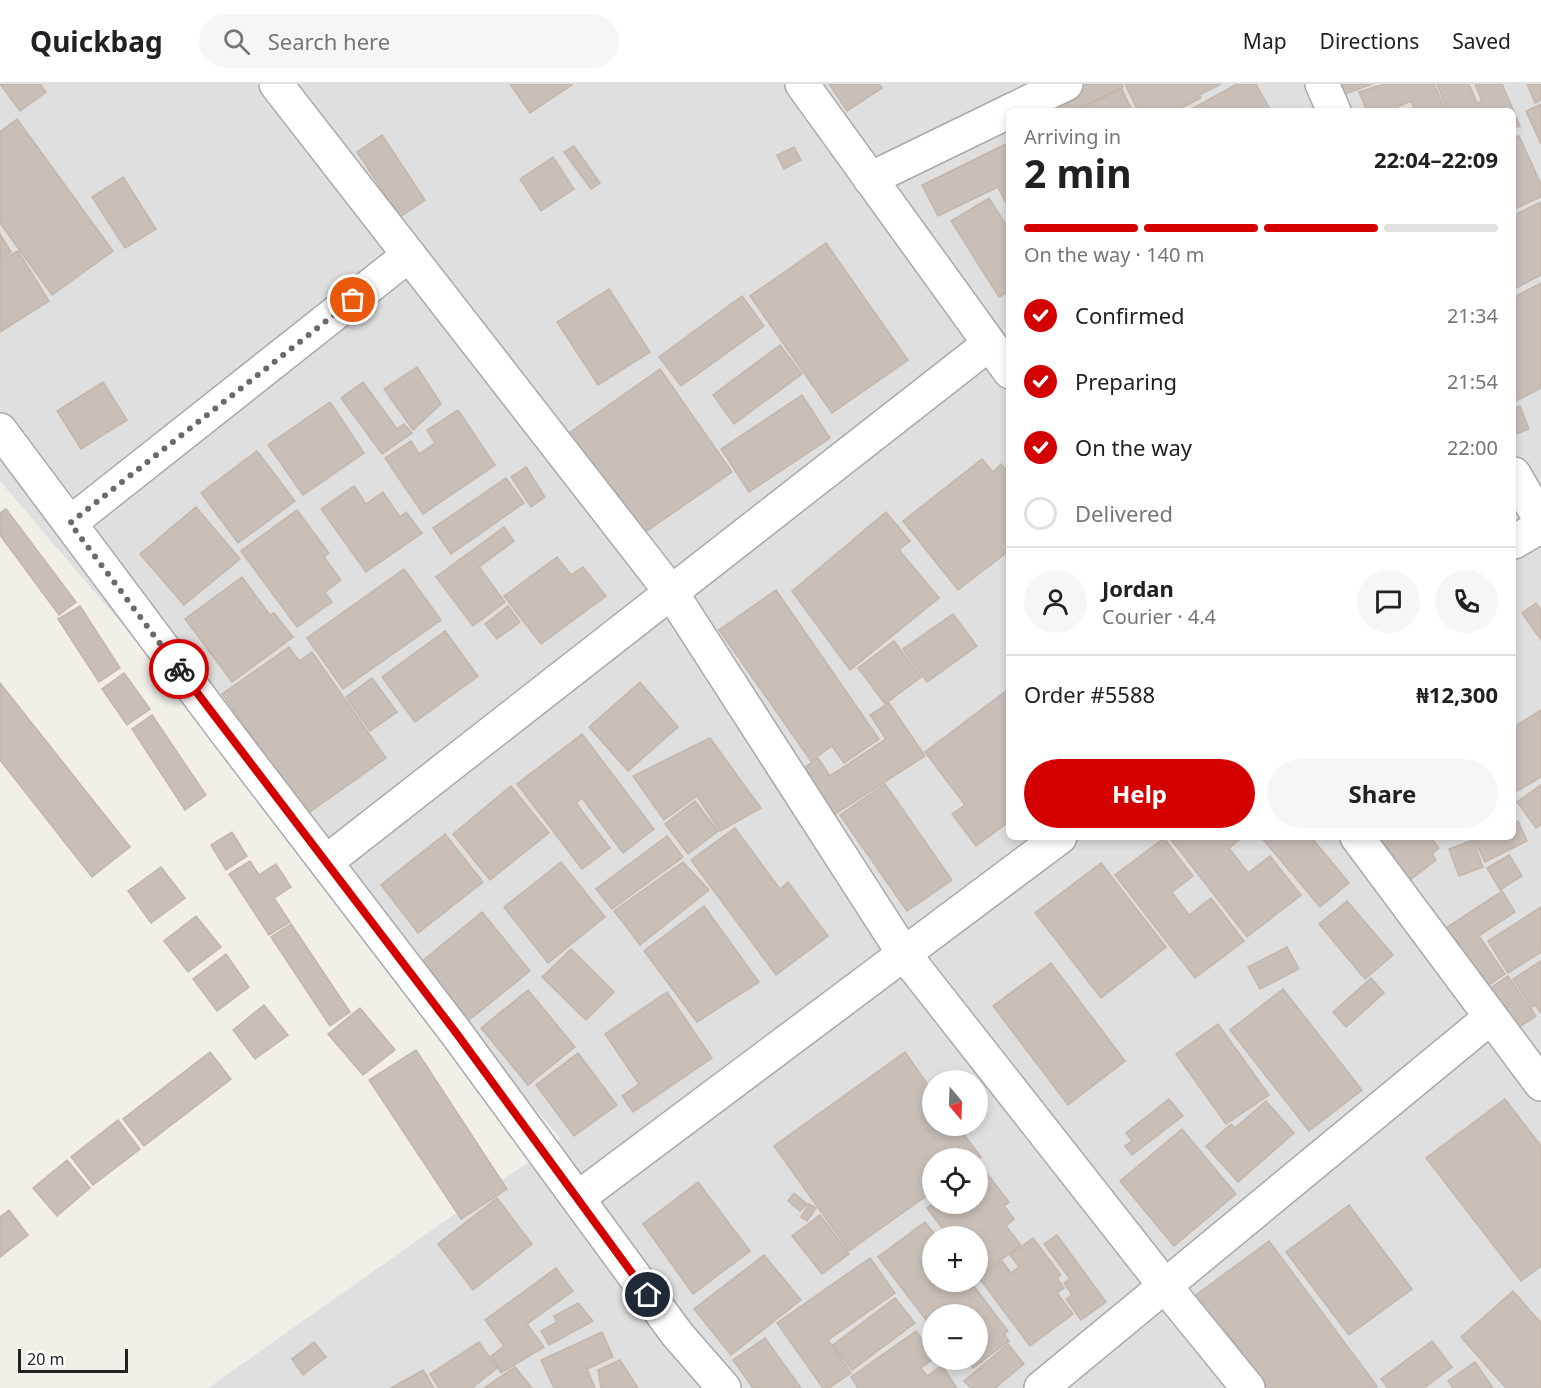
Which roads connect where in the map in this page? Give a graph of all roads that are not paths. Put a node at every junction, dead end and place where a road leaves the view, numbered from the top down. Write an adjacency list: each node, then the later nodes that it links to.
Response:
1 (276, 84): 9 (street)
2 (802, 84): 8 (street)
3 (1066, 84): 5 (street)
4 (1322, 84): 6 (street)
5 (1016, 108)
6 (1333, 108)
7 (1006, 113): 8 (street)
8 (870, 179): 10 (street)
9 (409, 255): 15 (street); 18 (street)
10 (989, 344): 11 (street); 18 (street)
11 (1006, 367)
12 (0, 430): 15 (street)
13 (1516, 477): 14 (street)
14 (1541, 521)
15 (70, 523): 21 (street)
16 (1541, 526): 17 (street)
17 (1516, 541)
18 (671, 592): 21 (street); 22 (street)
19 (1056, 840): 22 (street)
20 (1359, 840): 23 (street)
21 (326, 862): 25 (street)
22 (904, 954): 25 (street); 26 (street)
23 (1491, 1017): 24 (street); 26 (street)
24 (1541, 1084)
25 (578, 1198): 27 (street)
26 (1165, 1286): 28 (street); 29 (street)
27 (724, 1388)
28 (1041, 1388)
29 (1248, 1388)

